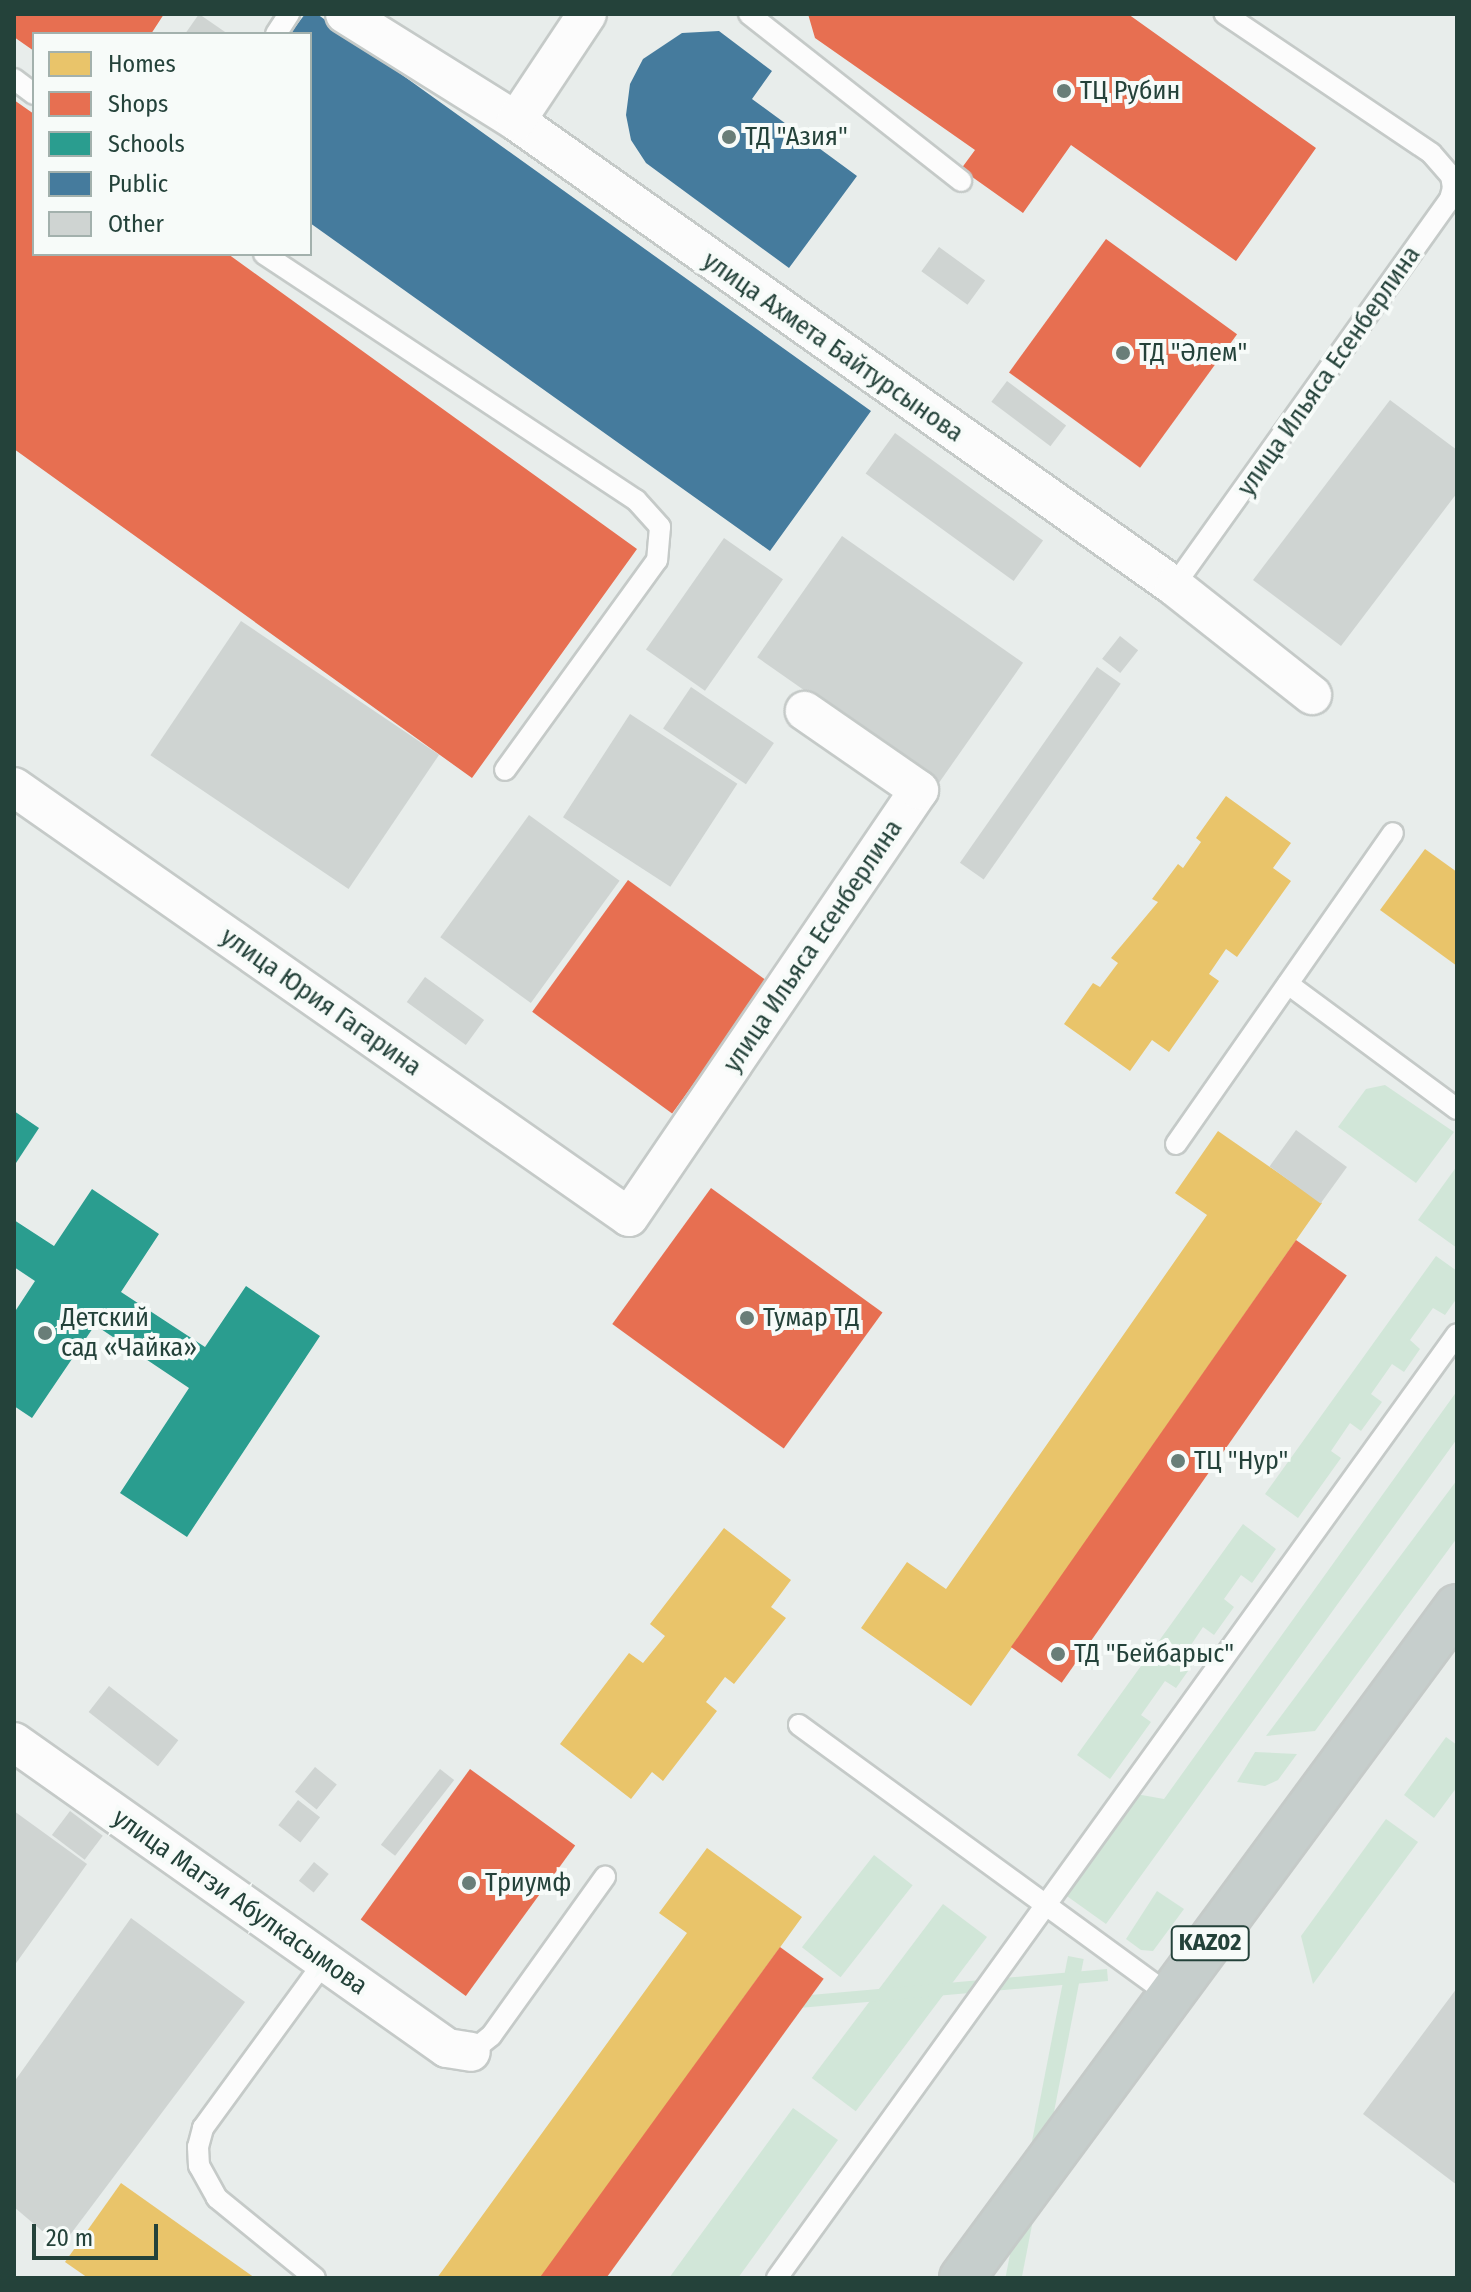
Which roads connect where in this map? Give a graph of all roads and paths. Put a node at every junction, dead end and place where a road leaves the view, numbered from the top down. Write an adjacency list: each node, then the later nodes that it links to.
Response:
1 (289, 14): 6 (lane)
2 (345, 14): 9 (street, улица Ахмета Байтурсынова)
3 (587, 14): 9 (street)
4 (749, 14): 10 (lane)
5 (1225, 14): 11 (lane, улица Ильяса Есенберлина)
6 (277, 32)
7 (14, 79): 8 (lane)
8 (32, 92)
9 (516, 121): 13 (street, улица Ахмета Байтурсынова)
10 (961, 181)
11 (1455, 185): 13 (lane, улица Ильяса Есенберлина)
12 (267, 256): 16 (lane)
13 (1174, 586): 14 (street, улица Ахмета Байтурсынова)
14 (1312, 695)
15 (805, 711): 22 (street, улица Ильяса Есенберлина)
16 (505, 770)
17 (14, 787): 22 (street, улица Юрия Гагарина)
18 (1393, 833): 19 (lane)
19 (1288, 984): 20 (lane); 21 (lane)
20 (1457, 1109)
21 (1176, 1144)
22 (629, 1217)
23 (1457, 1334): 28 (lane)
24 (1457, 1607): 30 (highway, KАZ02)
25 (799, 1725): 28 (lane)
26 (14, 1742): 29 (street, улица Магзи Абулкасымова)
27 (605, 1877): 31 (lane)
28 (1044, 1906): 30 (lane); 33 (lane)
29 (324, 1962): 31 (street, улица Магзи Абулкасымова); 32 (lane)
30 (1171, 1996): 34 (highway, KАZ02)
31 (471, 2052)
32 (315, 2278)
33 (777, 2278)
34 (962, 2278)

